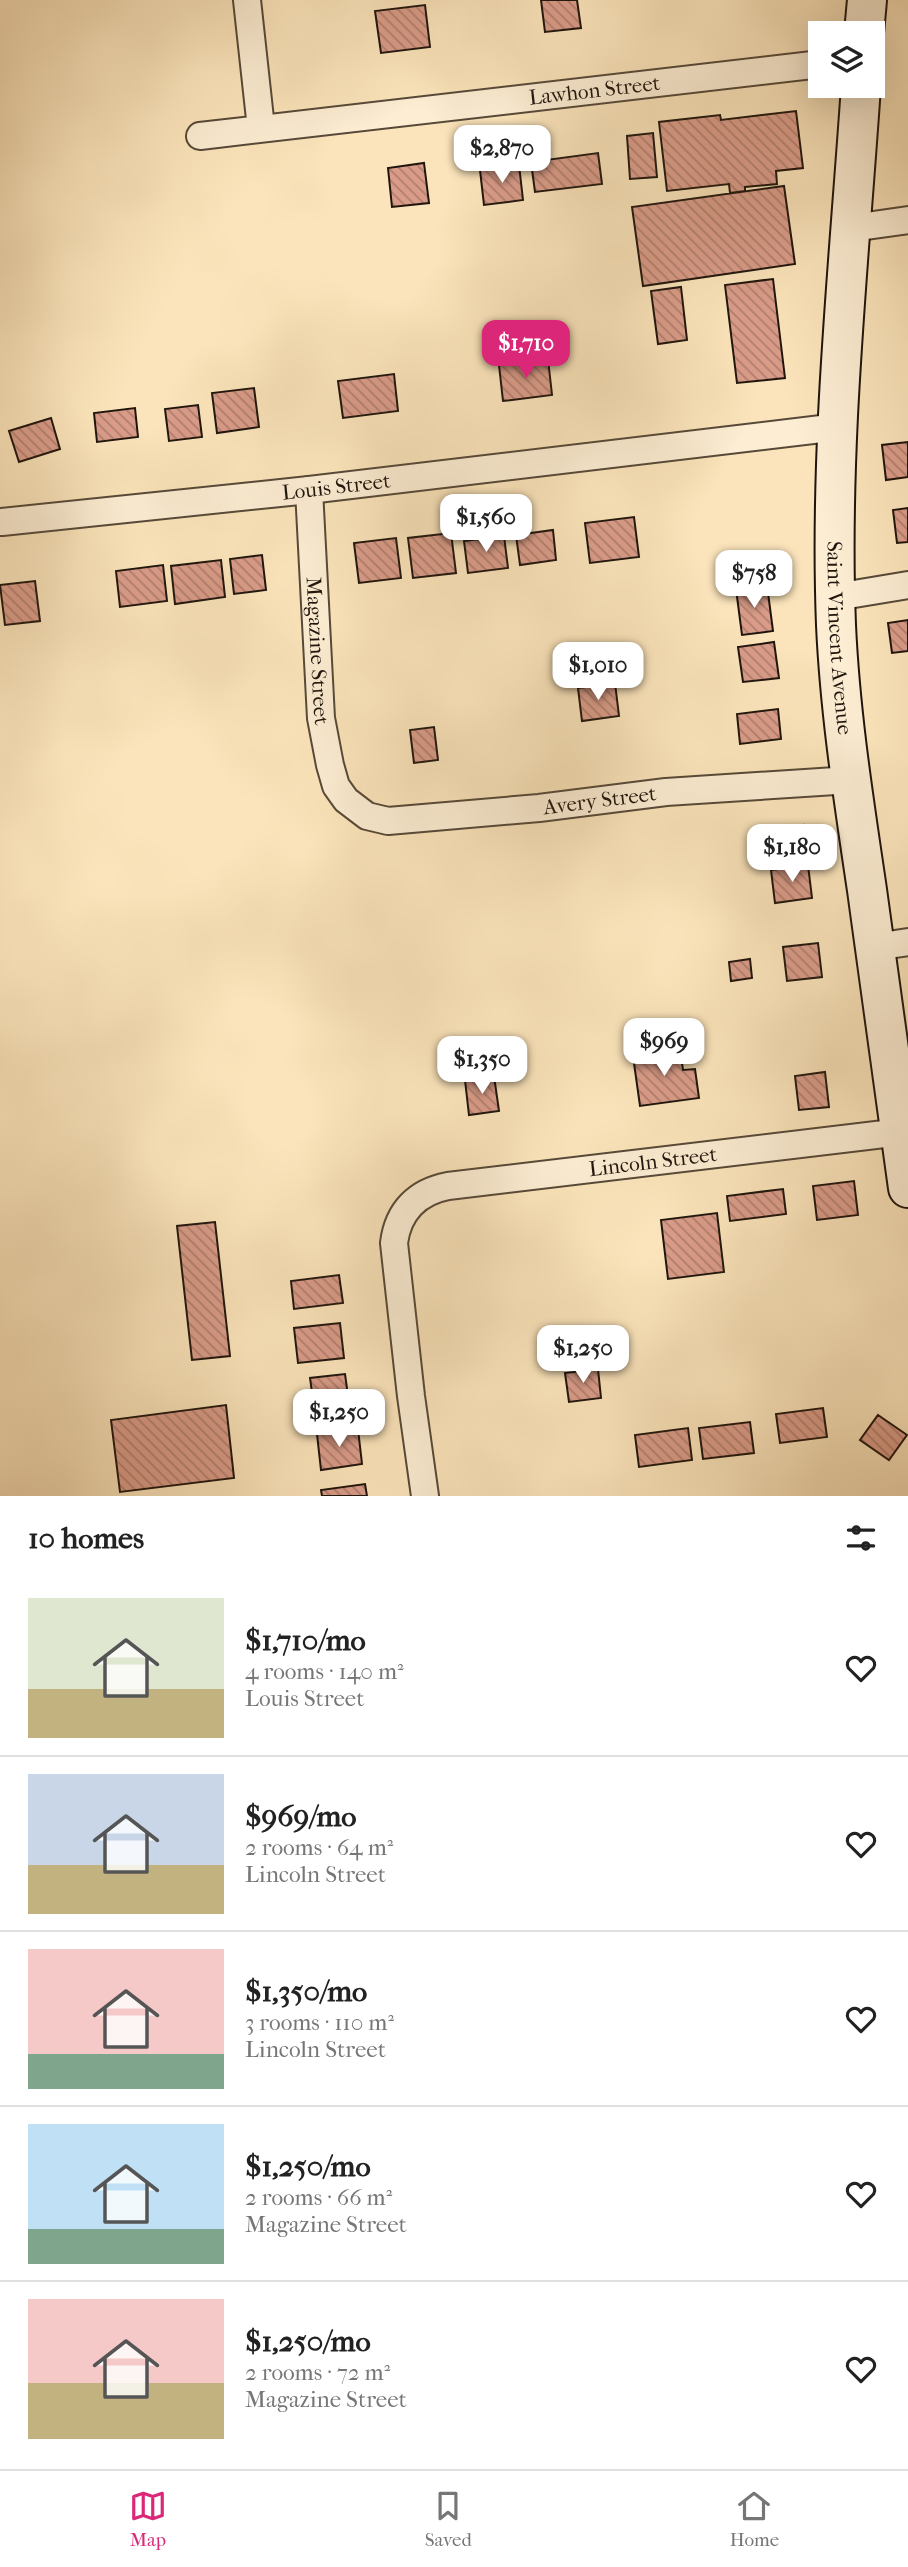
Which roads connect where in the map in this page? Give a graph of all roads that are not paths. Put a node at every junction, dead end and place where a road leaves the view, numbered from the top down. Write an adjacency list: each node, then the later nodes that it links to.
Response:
1 (247, 0): 6 (street)
2 (867, 0): 3 (street)
3 (865, 21)
4 (808, 65): 6 (street, Lawhon Street)
5 (859, 98): 9 (street, Saint Vincent Avenue)
6 (261, 128): 7 (street, Lawhon Street)
7 (200, 136)
8 (908, 220): 9 (street)
9 (852, 228): 10 (street, Saint Vincent Avenue)
10 (838, 427): 11 (street, Louis Street); 14 (street, Saint Vincent Avenue)
11 (309, 490): 12 (street, Louis Street); 16 (street, Magazine Street)
12 (2, 522)
13 (908, 586): 14 (street)
14 (836, 597): 15 (street, Saint Vincent Avenue)
15 (851, 780): 16 (street, Avery Street); 17 (street, Saint Vincent Avenue)
16 (351, 805)
17 (892, 944): 18 (street, Saint Vincent Avenue)
18 (901, 1132): 19 (street, Saint Vincent Avenue); 20 (street, Lincoln Street)
19 (908, 1188)
20 (425, 1496)

